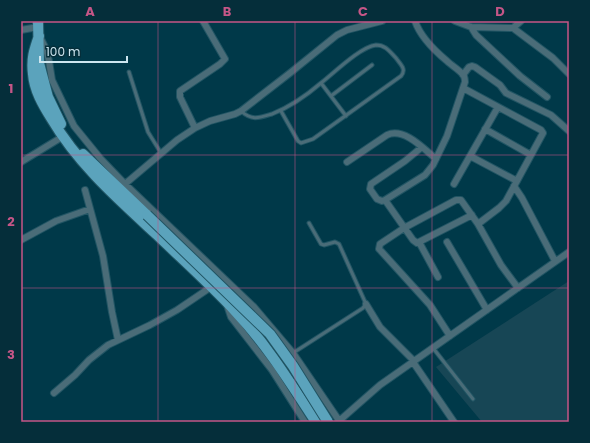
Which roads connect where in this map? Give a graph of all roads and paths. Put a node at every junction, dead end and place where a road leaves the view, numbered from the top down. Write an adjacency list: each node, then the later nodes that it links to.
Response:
1 (204, 21): 22 (street)
2 (382, 21): 19 (street)
3 (415, 21): 13 (street)
4 (455, 21): 6 (street)
5 (521, 21): 8 (street)
6 (470, 27): 8 (street); 17 (street)
7 (38, 28): 9 (street); 25 (main road); 33 (street); 64 (main road, bridge)
8 (513, 28): 12 (street)
9 (21, 30)
10 (372, 65): 16 (lane)
11 (129, 72): 27 (lane)
12 (569, 74)
13 (463, 75): 15 (street); 24 (street)
14 (321, 84): 16 (lane); 20 (lane); 21 (lane)
15 (463, 88): 18 (street); 30 (street)
16 (331, 96): 21 (lane)
17 (547, 97)
18 (498, 107): 23 (street); 28 (street)
19 (241, 111): 20 (lane); 22 (street)
20 (281, 111): 21 (lane)
21 (346, 116)
22 (195, 128): 27 (street)
23 (485, 129): 28 (street); 29 (street)
24 (569, 130)
25 (62, 137): 31 (street); 49 (main road)
26 (422, 147): 30 (street); 32 (street); 37 (street)
27 (161, 153): 33 (street)
28 (531, 155): 35 (street)
29 (470, 156): 34 (street); 35 (street)
30 (436, 159): 37 (street)
31 (21, 162)
32 (347, 162)
33 (125, 184): 51 (street)
34 (454, 184)
35 (516, 184): 41 (street); 47 (street)
36 (85, 190): 38 (street)
37 (385, 200): 42 (street)
38 (90, 209): 43 (street); 56 (street)
39 (472, 215): 41 (street); 42 (street); 44 (street)
40 (309, 224): 53 (lane)
41 (478, 224): 50 (street)
42 (404, 228): 44 (street); 55 (street)
43 (21, 240)
44 (419, 242): 48 (street)
45 (447, 242): 54 (street)
46 (569, 252): 47 (street)
47 (555, 261): 50 (street)
48 (438, 277)
49 (212, 287): 52 (main road); 56 (street)
50 (518, 288): 54 (street)
51 (238, 291): 52 (street); 58 (street)
52 (226, 302): 62 (street); 63 (main road)
53 (366, 304): 58 (lane); 59 (street)
54 (487, 310): 55 (street)
55 (450, 336): 57 (street)
56 (118, 340): 60 (street)
57 (433, 348): 59 (street); 61 (lane)
58 (293, 353): 65 (street)
59 (413, 362): 65 (street); 66 (street)
60 (54, 392)
61 (473, 399)
62 (305, 422)
63 (316, 422)
64 (328, 422)
65 (339, 422)
66 (454, 422)

